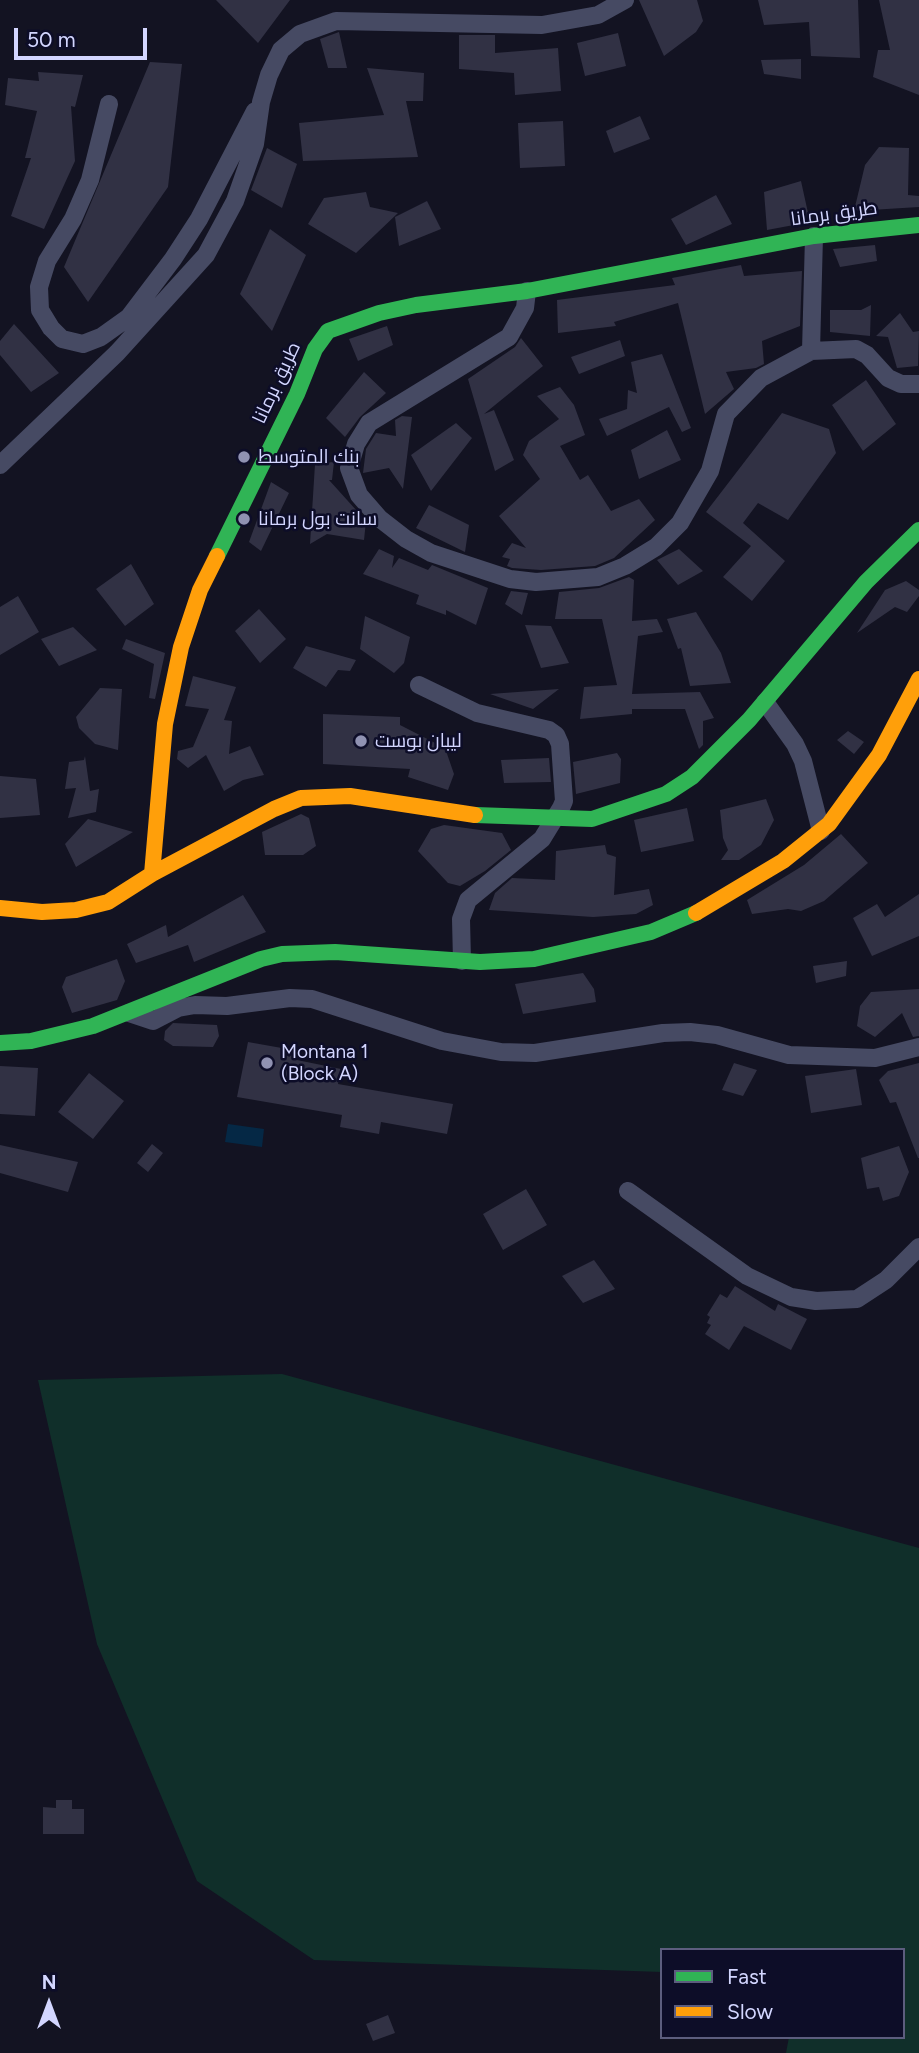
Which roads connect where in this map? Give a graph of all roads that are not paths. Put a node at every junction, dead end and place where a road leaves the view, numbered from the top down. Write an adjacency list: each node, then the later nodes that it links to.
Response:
1 (625, 0): 2 (street)
2 (261, 102): 3 (street); 9 (street)
3 (109, 104)
4 (919, 225): 5 (street, طريق برمانا)
5 (814, 236): 6 (street, طريق برمانا); 7 (street)
6 (527, 292): 7 (street); 16 (street, طريق برمانا)
7 (811, 351): 8 (street)
8 (919, 384)
9 (0, 465)
10 (919, 530): 13 (street)
11 (919, 679): 15 (street)
12 (419, 685): 14 (street)
13 (765, 702): 14 (street); 15 (street)
14 (555, 820): 16 (street); 18 (street)
15 (821, 831): 18 (street)
16 (152, 874): 17 (street)
17 (0, 908)
18 (462, 961): 19 (street)
19 (129, 1013): 20 (street); 21 (street)
20 (0, 1044)
21 (919, 1047)
22 (628, 1191): 23 (street)
23 (917, 1251)

